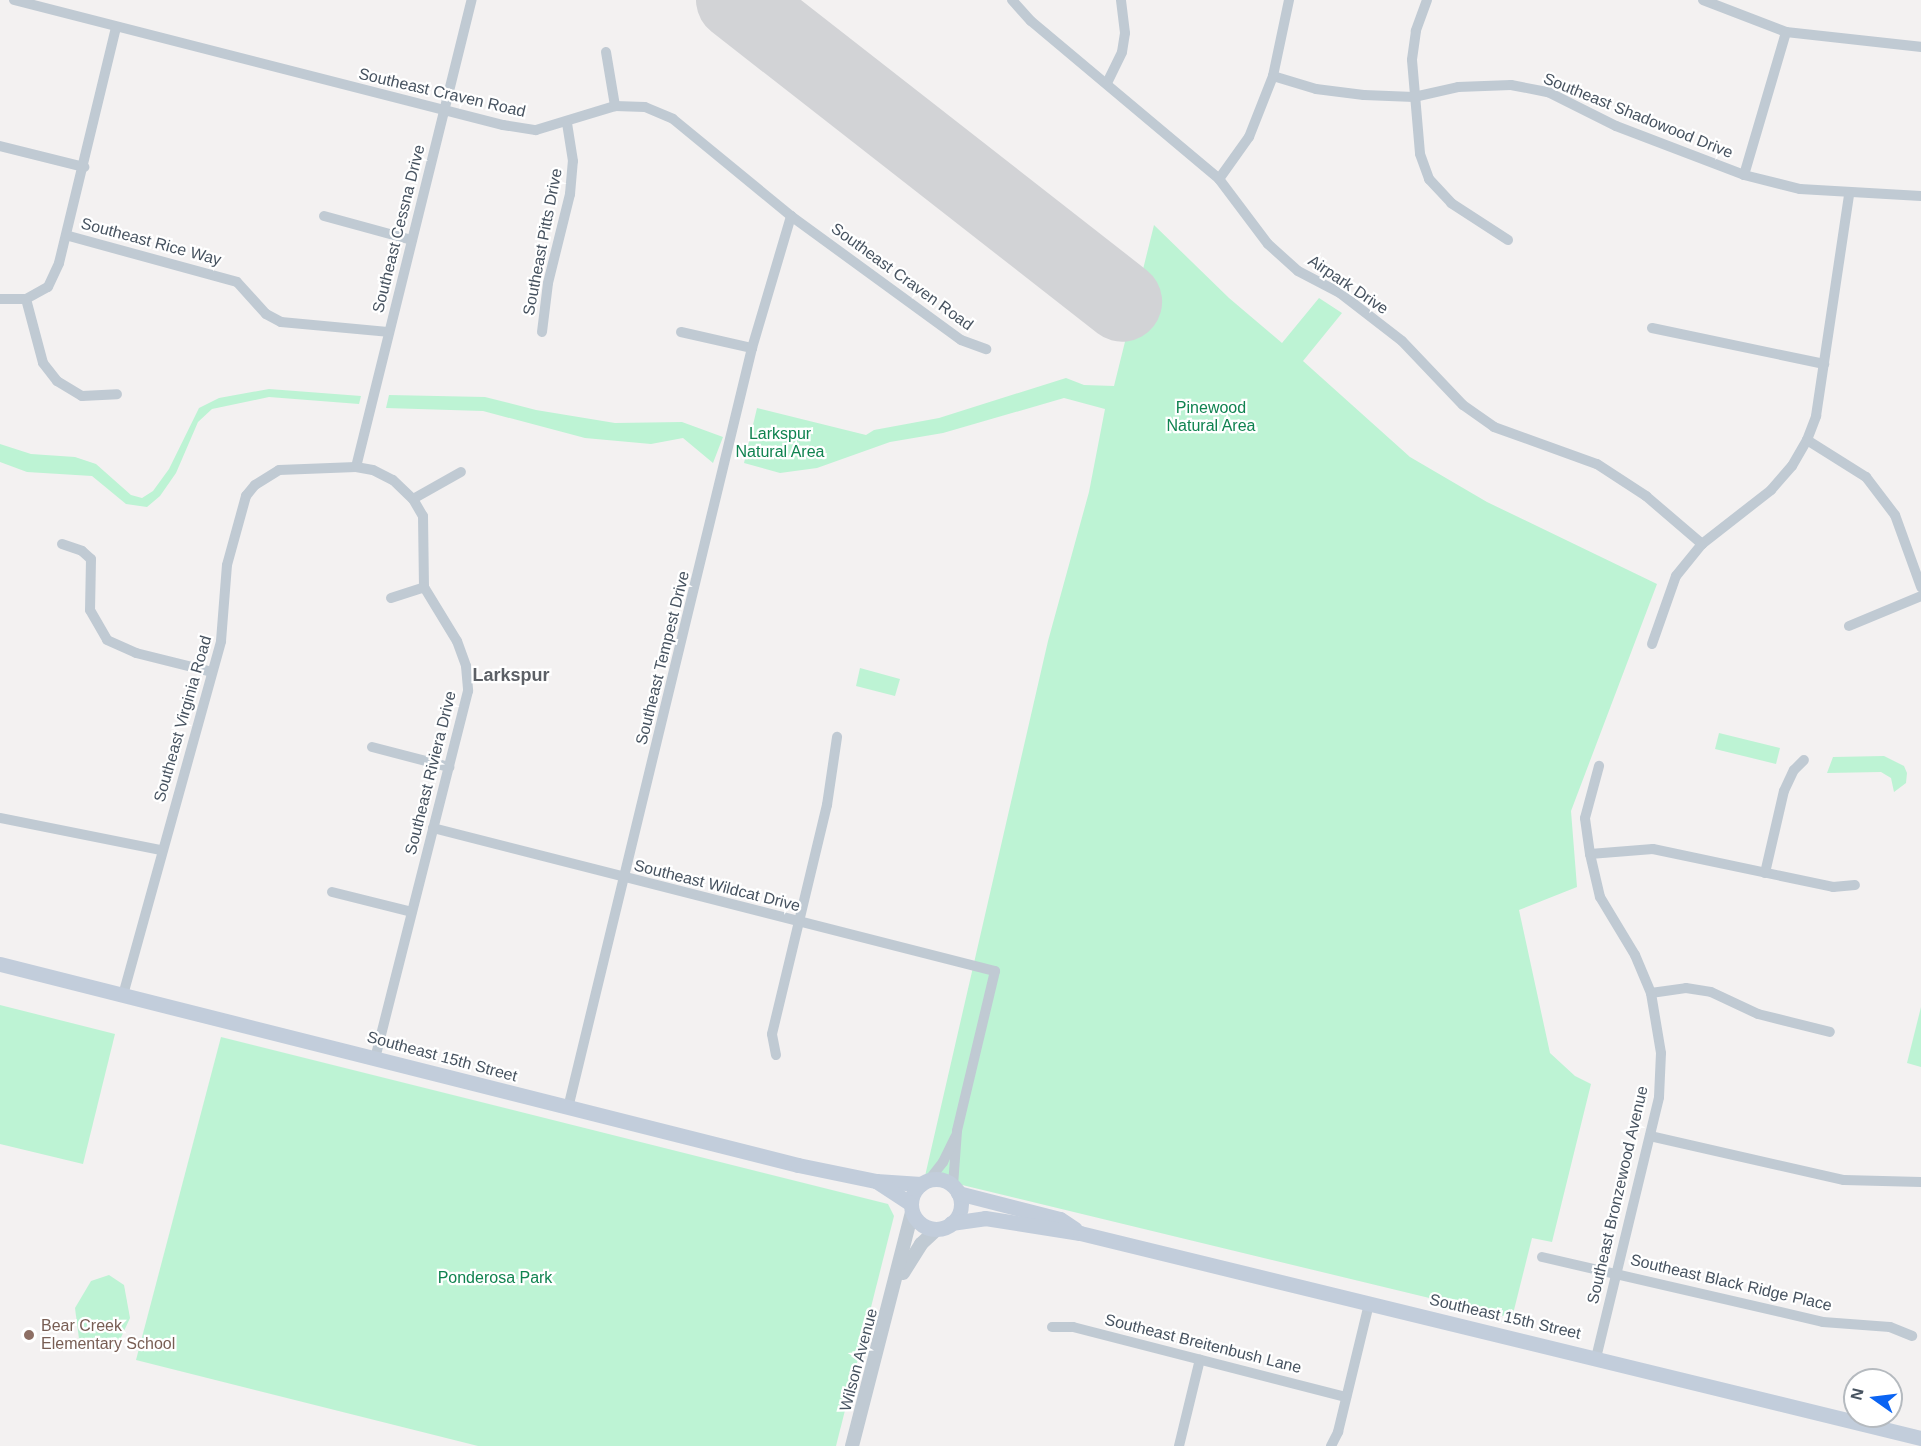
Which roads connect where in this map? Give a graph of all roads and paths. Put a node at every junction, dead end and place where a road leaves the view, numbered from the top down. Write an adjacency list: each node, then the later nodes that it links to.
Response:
1 (14, 0): 8 (street, Southeast Craven Road)
2 (472, 0): 16 (street, Southeast Cessna Drive)
3 (1012, 0): 13 (street, Airpark Drive)
4 (1121, 0): 13 (street)
5 (1289, 0): 12 (street)
6 (1427, 0): 14 (street)
7 (1703, 0): 9 (street)
8 (117, 27): 16 (street, Southeast Craven Road); 19 (street)
9 (1786, 32): 10 (street); 20 (street)
10 (1921, 47)
11 (606, 52): 15 (street)
12 (1273, 76): 14 (street, Southeast Shadowood Drive); 21 (street)
13 (1107, 83): 21 (street, Airpark Drive)
14 (1414, 97): 20 (street, Southeast Shadowood Drive); 28 (street)
15 (615, 106): 17 (street, Southeast Craven Road); 25 (street, Southeast Craven Road)
16 (445, 111): 17 (street, Southeast Craven Road); 27 (street, Southeast Cessna Drive)
17 (567, 123): 33 (street, Southeast Pitts Drive)
18 (0, 146): 19 (street)
19 (84, 167): 26 (street)
20 (1744, 175): 22 (street, Southeast Shadowood Drive)
21 (1219, 179): 44 (street, Airpark Drive)
22 (1849, 194): 23 (street, Southeast Shadowood Drive); 37 (street)
23 (1921, 196)
24 (324, 216): 27 (street)
25 (791, 216): 35 (street, Southeast Tempest Drive); 36 (street, Southeast Craven Road)
26 (69, 236): 30 (street); 32 (street, Southeast Rice Way)
27 (412, 240): 32 (street, Southeast Cessna Drive)
28 (1508, 240)
29 (0, 299): 30 (street)
30 (26, 299): 38 (street)
31 (1652, 328): 37 (street)
32 (388, 332): 40 (street, Southeast Cessna Drive)
33 (542, 332)
34 (681, 332): 35 (street)
35 (752, 348): 62 (street, Southeast Tempest Drive)
36 (986, 349)
37 (1824, 364): 39 (street)
38 (117, 394)
39 (1807, 440): 44 (street); 46 (street)
40 (356, 467): 42 (street); 51 (street, Southeast Virginia Road)
41 (461, 472): 42 (street)
42 (413, 499): 45 (street)
43 (62, 544): 51 (street)
44 (1702, 544): 50 (street)
45 (424, 587): 48 (street); 56 (street, Southeast Riviera Drive)
46 (1921, 587)
47 (1921, 596): 49 (street)
48 (391, 598)
49 (1849, 626)
50 (1652, 644)
51 (212, 672): 59 (street, Southeast Virginia Road)
52 (837, 737): 66 (street)
53 (372, 747): 56 (street)
54 (1804, 760): 61 (street)
55 (1599, 766): 60 (street, Southeast Bronzewood Avenue)
56 (449, 767): 58 (street, Southeast Riviera Drive)
57 (0, 818): 59 (street)
58 (433, 828): 62 (street, Southeast Wildcat Drive); 65 (street, Southeast Riviera Drive)
59 (160, 850): 69 (street, Southeast Virginia Road)
60 (1590, 854): 61 (street); 68 (street, Southeast Bronzewood Avenue)
61 (1765, 873): 63 (street)
62 (623, 879): 66 (street, Southeast Wildcat Drive); 73 (street, Southeast Tempest Drive)
63 (1855, 885)
64 (333, 892): 65 (street)
65 (412, 912): 72 (street, Southeast Riviera Drive)
66 (797, 921): 71 (street); 74 (street, Southeast Wildcat Drive)
67 (0, 964): 69 (main road, Southeast 15th Street)
68 (1652, 993): 70 (street); 75 (street, Southeast Bronzewood Avenue)
69 (123, 994): 72 (main road, Southeast 15th Street)
70 (1830, 1032)
71 (776, 1055)
72 (375, 1058): 73 (main road, Southeast 15th Street)
73 (568, 1108): 76 (main road, Southeast 15th Street)
74 (957, 1131): 77 (street); 79 (street)
75 (1650, 1136): 78 (street); 84 (street, Southeast Bronzewood Avenue)
76 (876, 1181): 77 (main road, Southeast 15th Street); 80 (main road, Southeast 15th Street)
77 (925, 1182): 79 (main road); 80 (main road)
78 (1921, 1182)
79 (956, 1189): 81 (main road); 82 (main road, Southeast 15th Street)
80 (912, 1208): 81 (main road); 85 (street, Wilson Avenue)
81 (944, 1226): 82 (main road, Southeast 15th Street); 85 (street, Wilson Avenue)
82 (1080, 1233): 86 (main road, Southeast 15th Street)
83 (1542, 1257): 84 (street, Southeast Black Ridge Place)
84 (1617, 1272): 88 (street, Southeast Black Ridge Place); 89 (street, Southeast Bronzewood Avenue)
85 (897, 1283): 93 (street, Wilson Avenue)
86 (1370, 1304): 89 (main road, Southeast 15th Street); 91 (street)
87 (1052, 1328): 90 (street, Southeast Breitenbush Lane)
88 (1912, 1336)
89 (1596, 1358): 92 (main road, Southeast 15th Street)
90 (1200, 1359): 91 (street, Southeast Breitenbush Lane); 94 (street)
91 (1346, 1397): 95 (street)
92 (1912, 1440)
93 (852, 1446)
94 (1179, 1446)
95 (1331, 1446)

